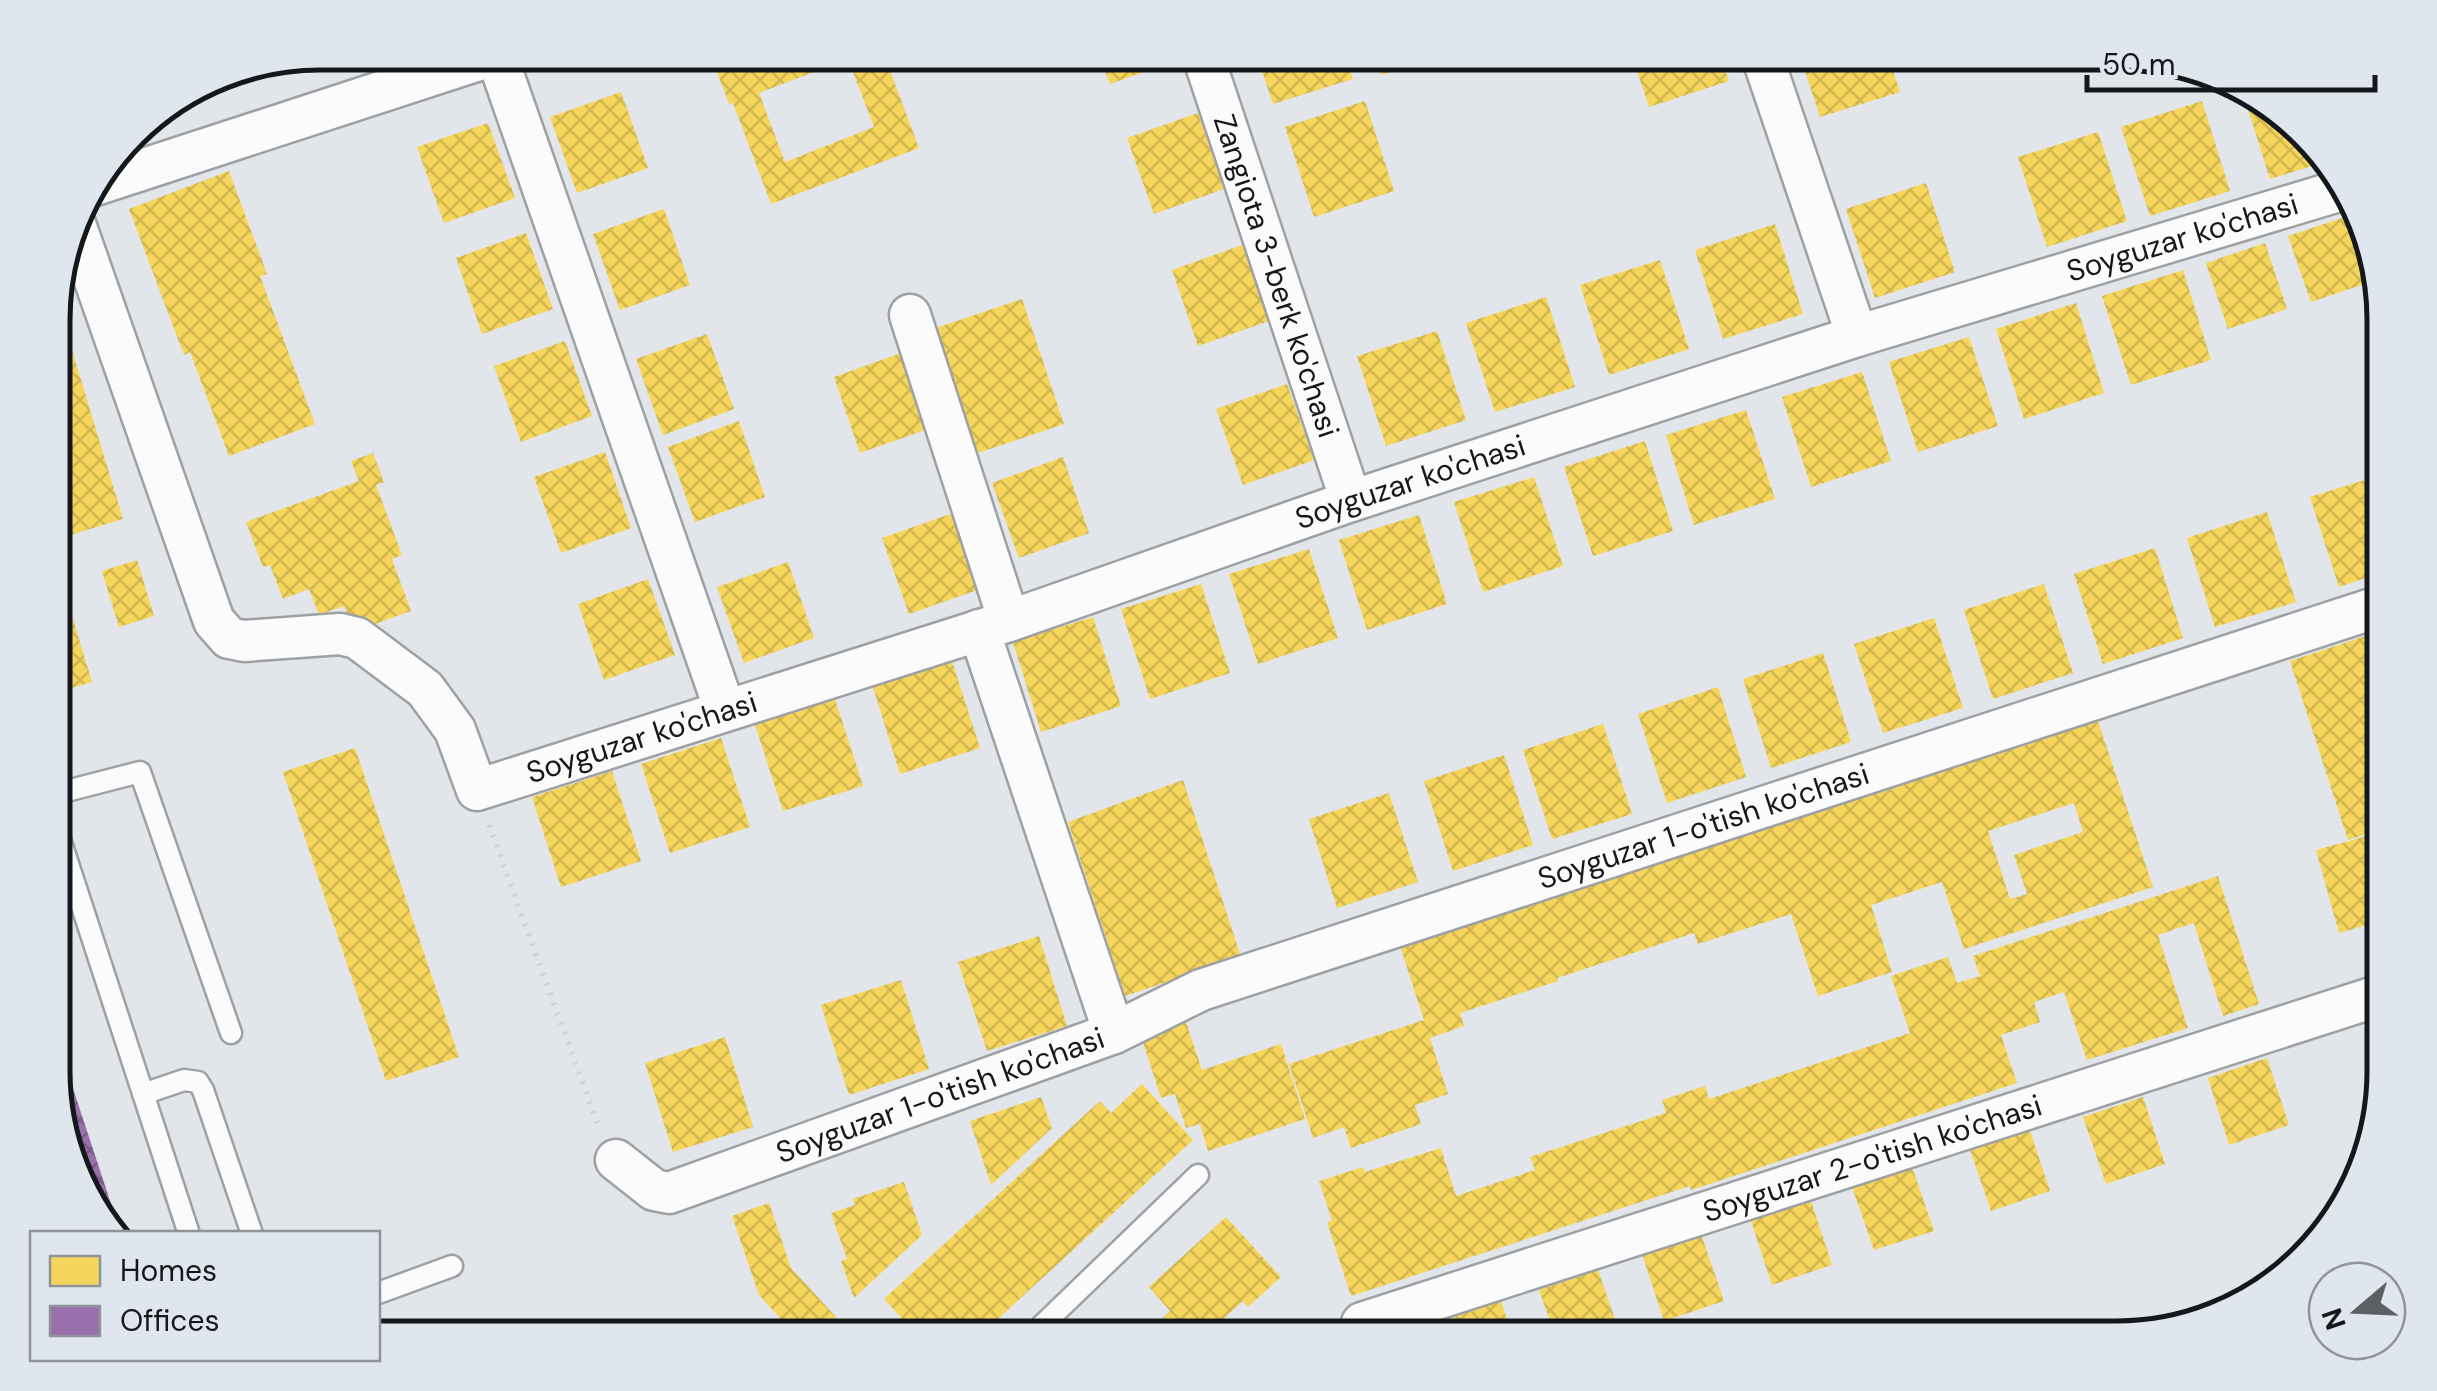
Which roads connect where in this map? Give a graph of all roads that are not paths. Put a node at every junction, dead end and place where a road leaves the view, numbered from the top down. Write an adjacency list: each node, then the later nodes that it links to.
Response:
1 (446, 70): 5 (street)
2 (504, 70): 13 (street)
3 (1208, 70): 10 (street, Zangiota 3-berk ko'chasi)
4 (1767, 70): 9 (street)
5 (114, 179)
6 (2332, 193): 9 (street, Soyguzar ko'chasi)
7 (82, 244): 13 (street, Soyguzar ko'chasi)
8 (910, 315): 12 (street)
9 (1857, 336): 10 (street, Soyguzar ko'chasi)
10 (1351, 501): 12 (street, Soyguzar ko'chasi)
11 (2366, 611): 18 (street, Soyguzar 1-o'tish ko'chasi)
12 (994, 626): 13 (street, Soyguzar ko'chasi); 18 (street)
13 (725, 710)
14 (70, 790): 17 (lane)
15 (70, 870): 19 (lane)
16 (2366, 1000): 26 (street, Soyguzar 2-o'tish ko'chasi)
17 (231, 1033)
18 (1114, 1033): 20 (street, Soyguzar 1-o'tish ko'chasi)
19 (143, 1094): 22 (lane); 23 (lane)
20 (616, 1160)
21 (1198, 1175): 27 (lane)
22 (188, 1231)
23 (251, 1231)
24 (452, 1266): 25 (lane)
25 (380, 1292)
26 (1392, 1320)
27 (1047, 1321)

